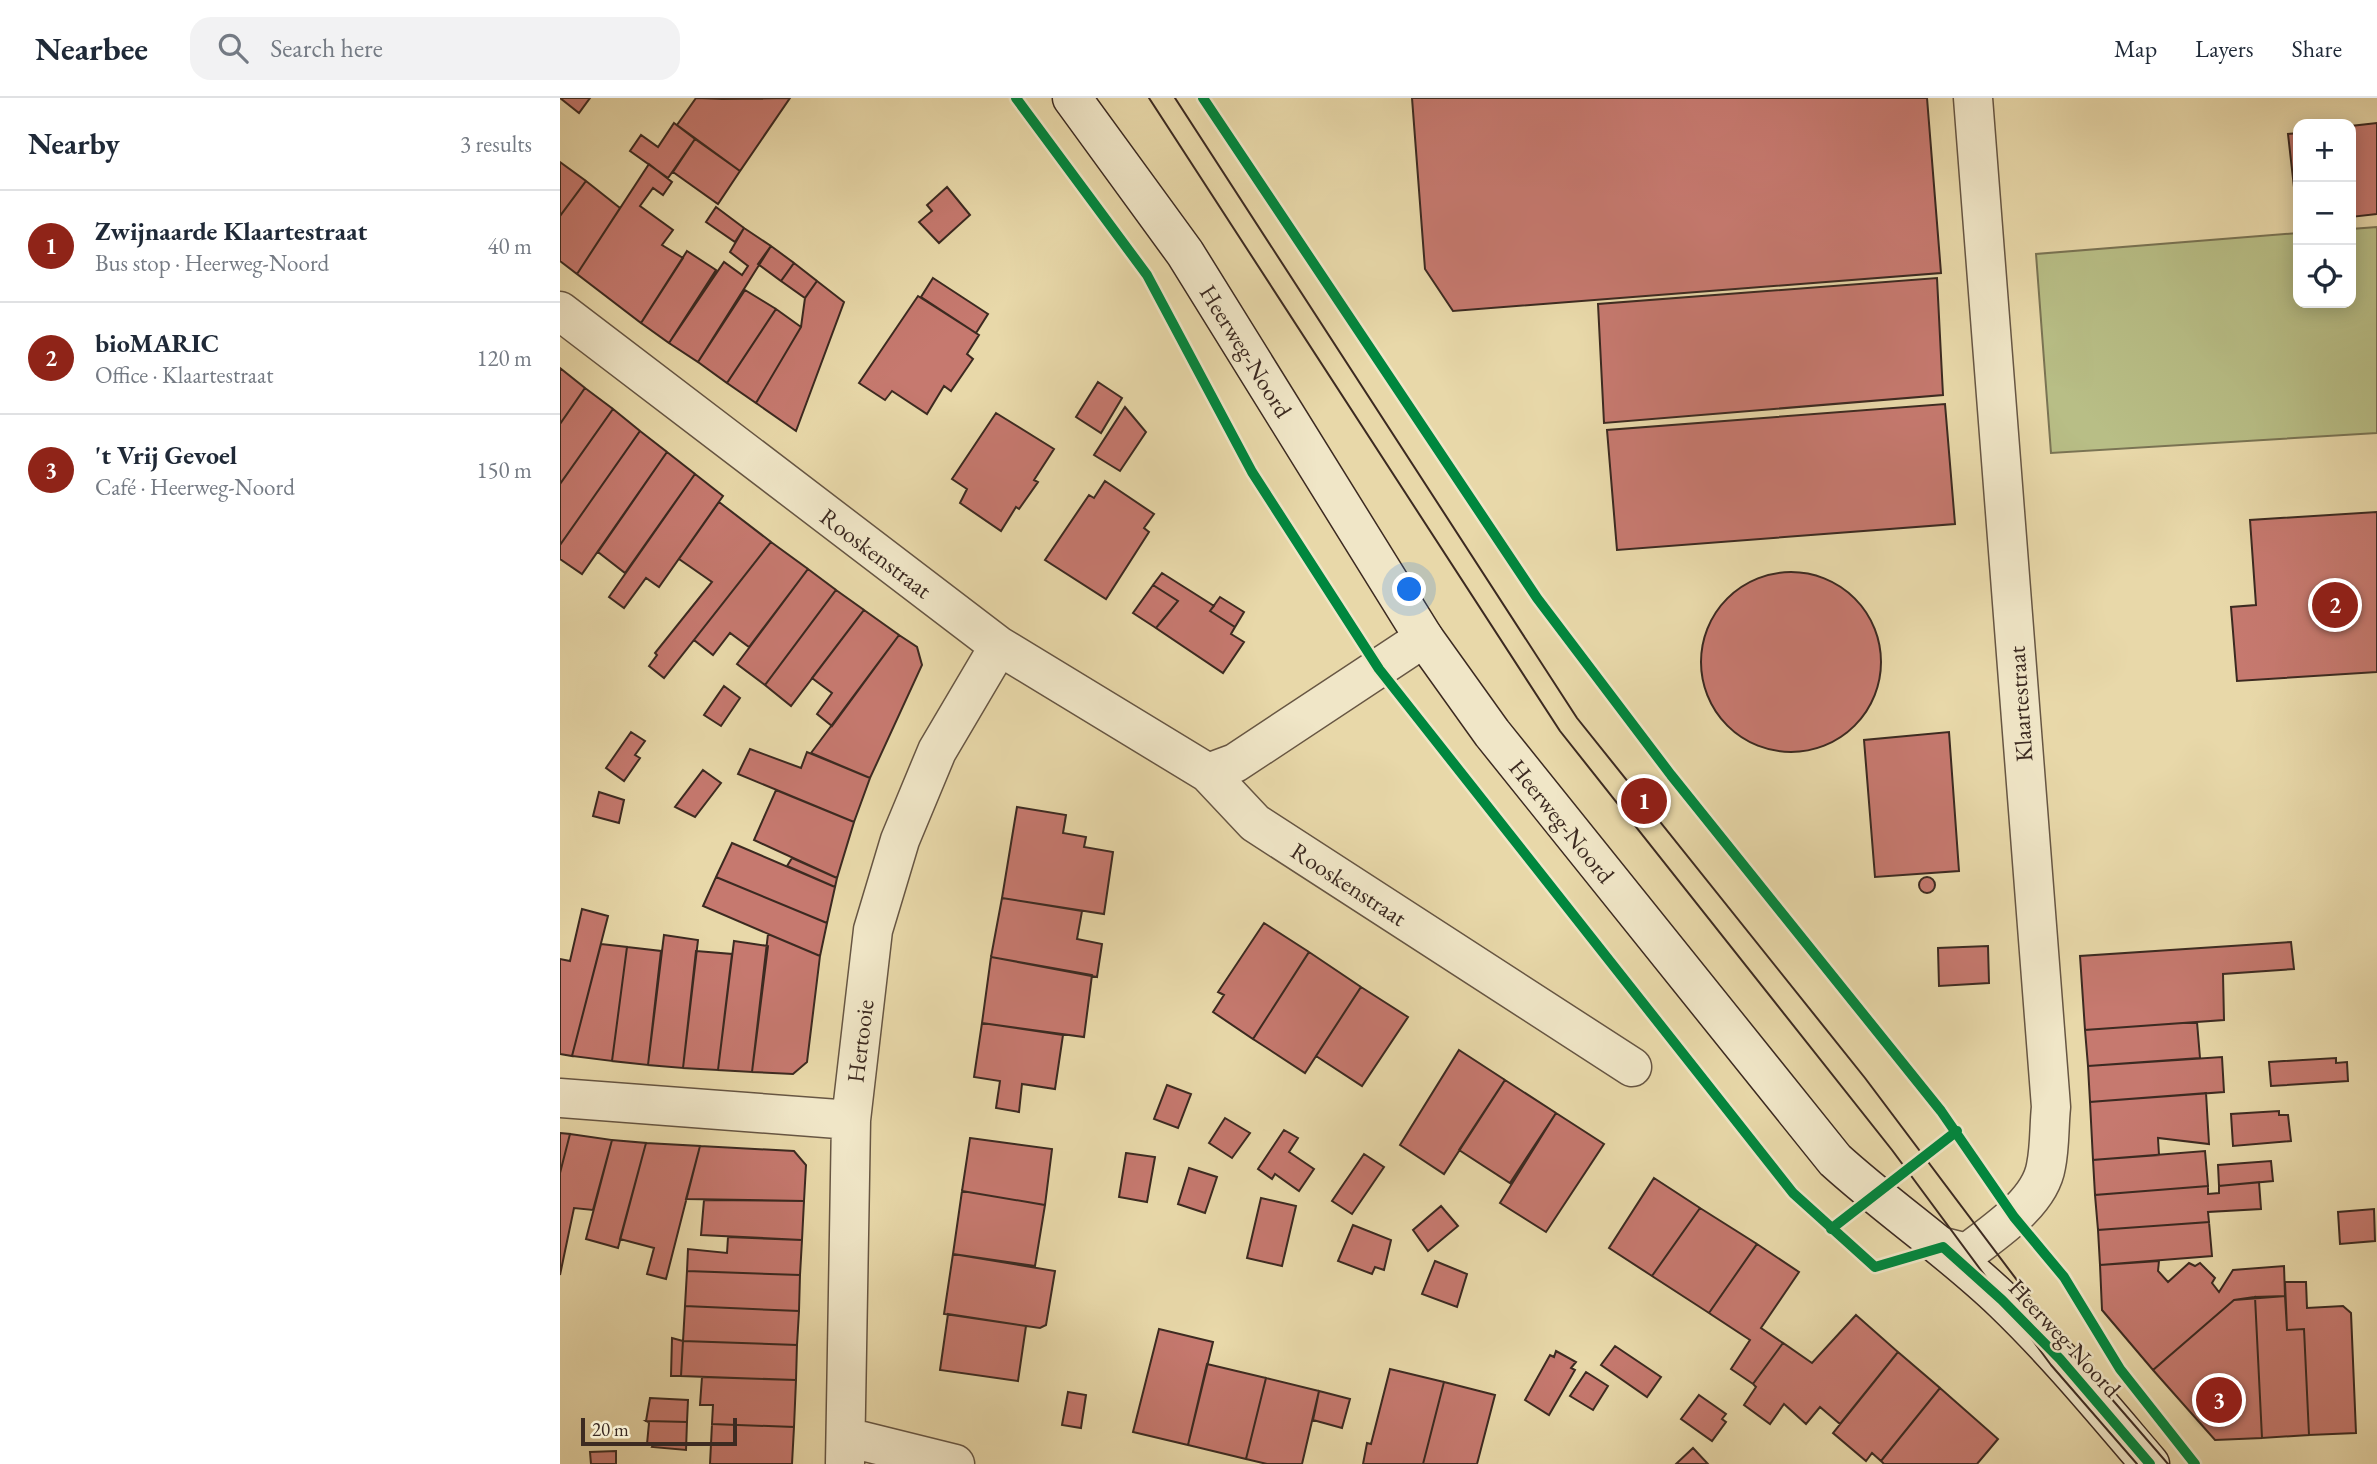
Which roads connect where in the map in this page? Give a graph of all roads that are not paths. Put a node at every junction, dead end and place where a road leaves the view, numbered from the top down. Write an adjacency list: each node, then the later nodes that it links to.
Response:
1 (1072, 98): 4 (street, Heerweg-Noord)
2 (1973, 98): 10 (street, Klaartestraat)
3 (560, 311): 5 (street, Rooskenstraat)
4 (1424, 638): 6 (street); 10 (street, Heerweg-Noord)
5 (999, 646): 6 (street, Rooskenstraat); 9 (street, Hertooie)
6 (1208, 773): 7 (street, Rooskenstraat)
7 (1632, 1068)
8 (560, 1098): 9 (street)
9 (851, 1121): 11 (street, Hertooie)
10 (1943, 1247): 13 (street, Heerweg-Noord)
11 (845, 1450): 12 (street)
12 (955, 1464)
13 (2150, 1464)

